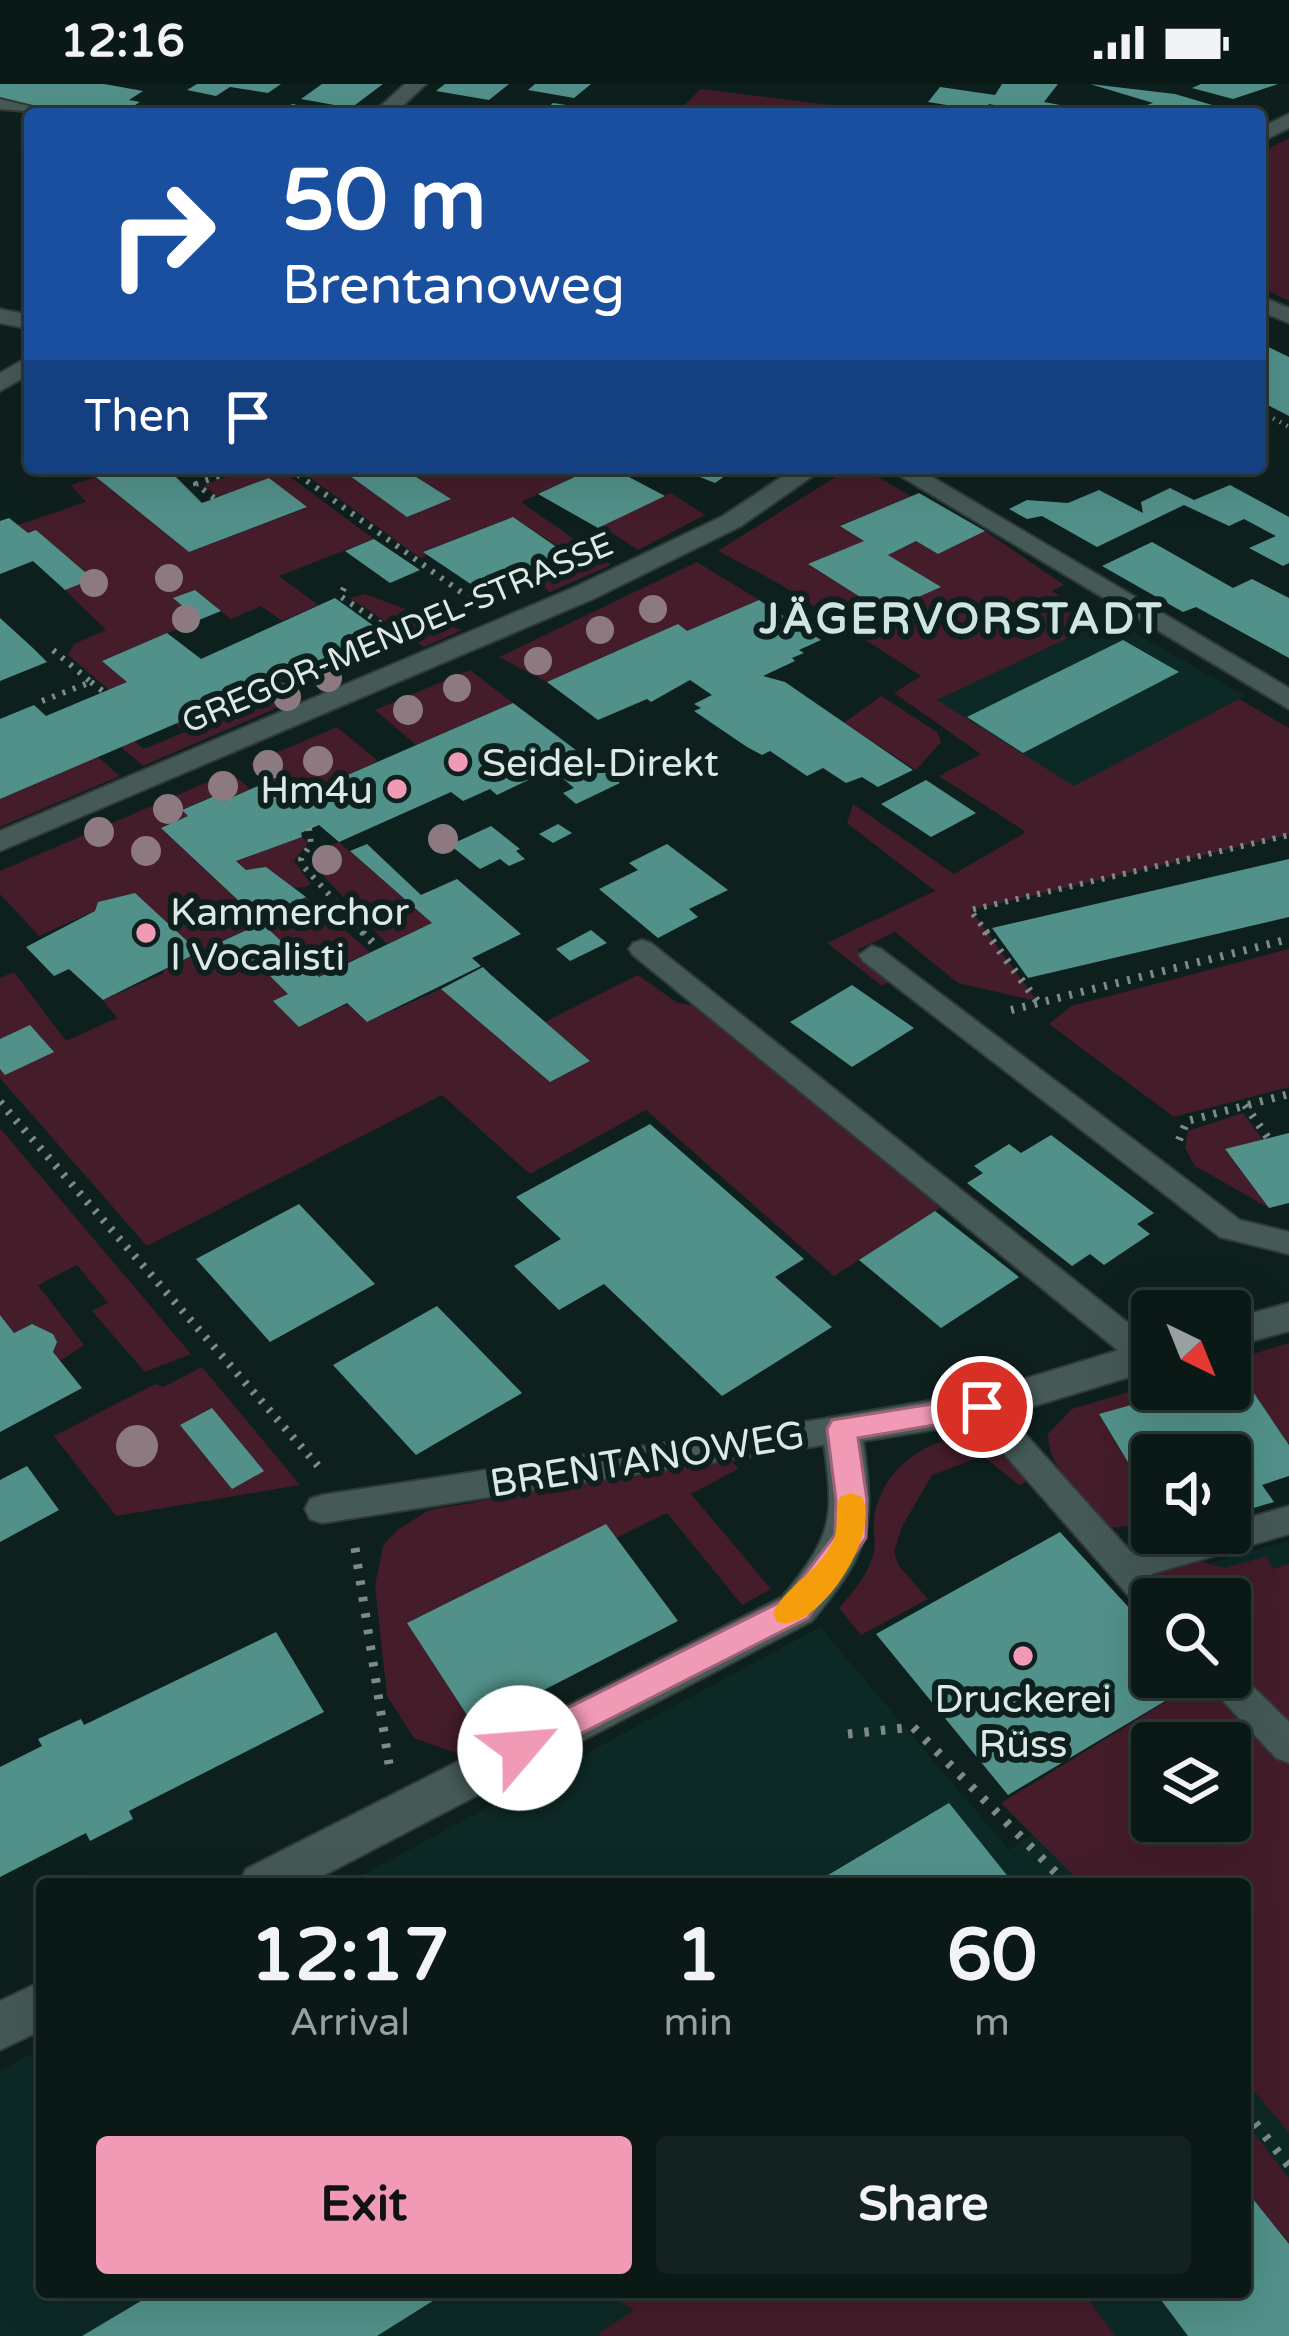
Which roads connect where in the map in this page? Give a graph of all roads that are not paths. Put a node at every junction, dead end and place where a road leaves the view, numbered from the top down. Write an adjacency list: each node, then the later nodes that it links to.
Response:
1 (416, 84): 2 (street)
2 (389, 108)
3 (803, 474): 6 (street, GREGOR-MENDEL-STRASSE)
4 (909, 474): 5 (street)
5 (1289, 700)
6 (0, 842)
7 (642, 949): 12 (lane)
8 (872, 955): 9 (lane)
9 (1289, 1243)
10 (1289, 1316): 11 (street)
11 (1251, 1327)
12 (1131, 1340)
13 (1131, 1361): 14 (street, BRENTANOWEG)
14 (982, 1407): 15 (street, BRENTANOWEG); 18 (lane)
15 (842, 1429): 16 (lane, BRENTANOWEG); 22 (street)
16 (336, 1506)
17 (1289, 1520): 18 (lane)
18 (1123, 1568): 19 (lane)
19 (1132, 1578)
20 (1244, 1698): 21 (lane)
21 (1289, 1747)
22 (273, 1878)
23 (36, 2007): 24 (street)
24 (0, 2027)

